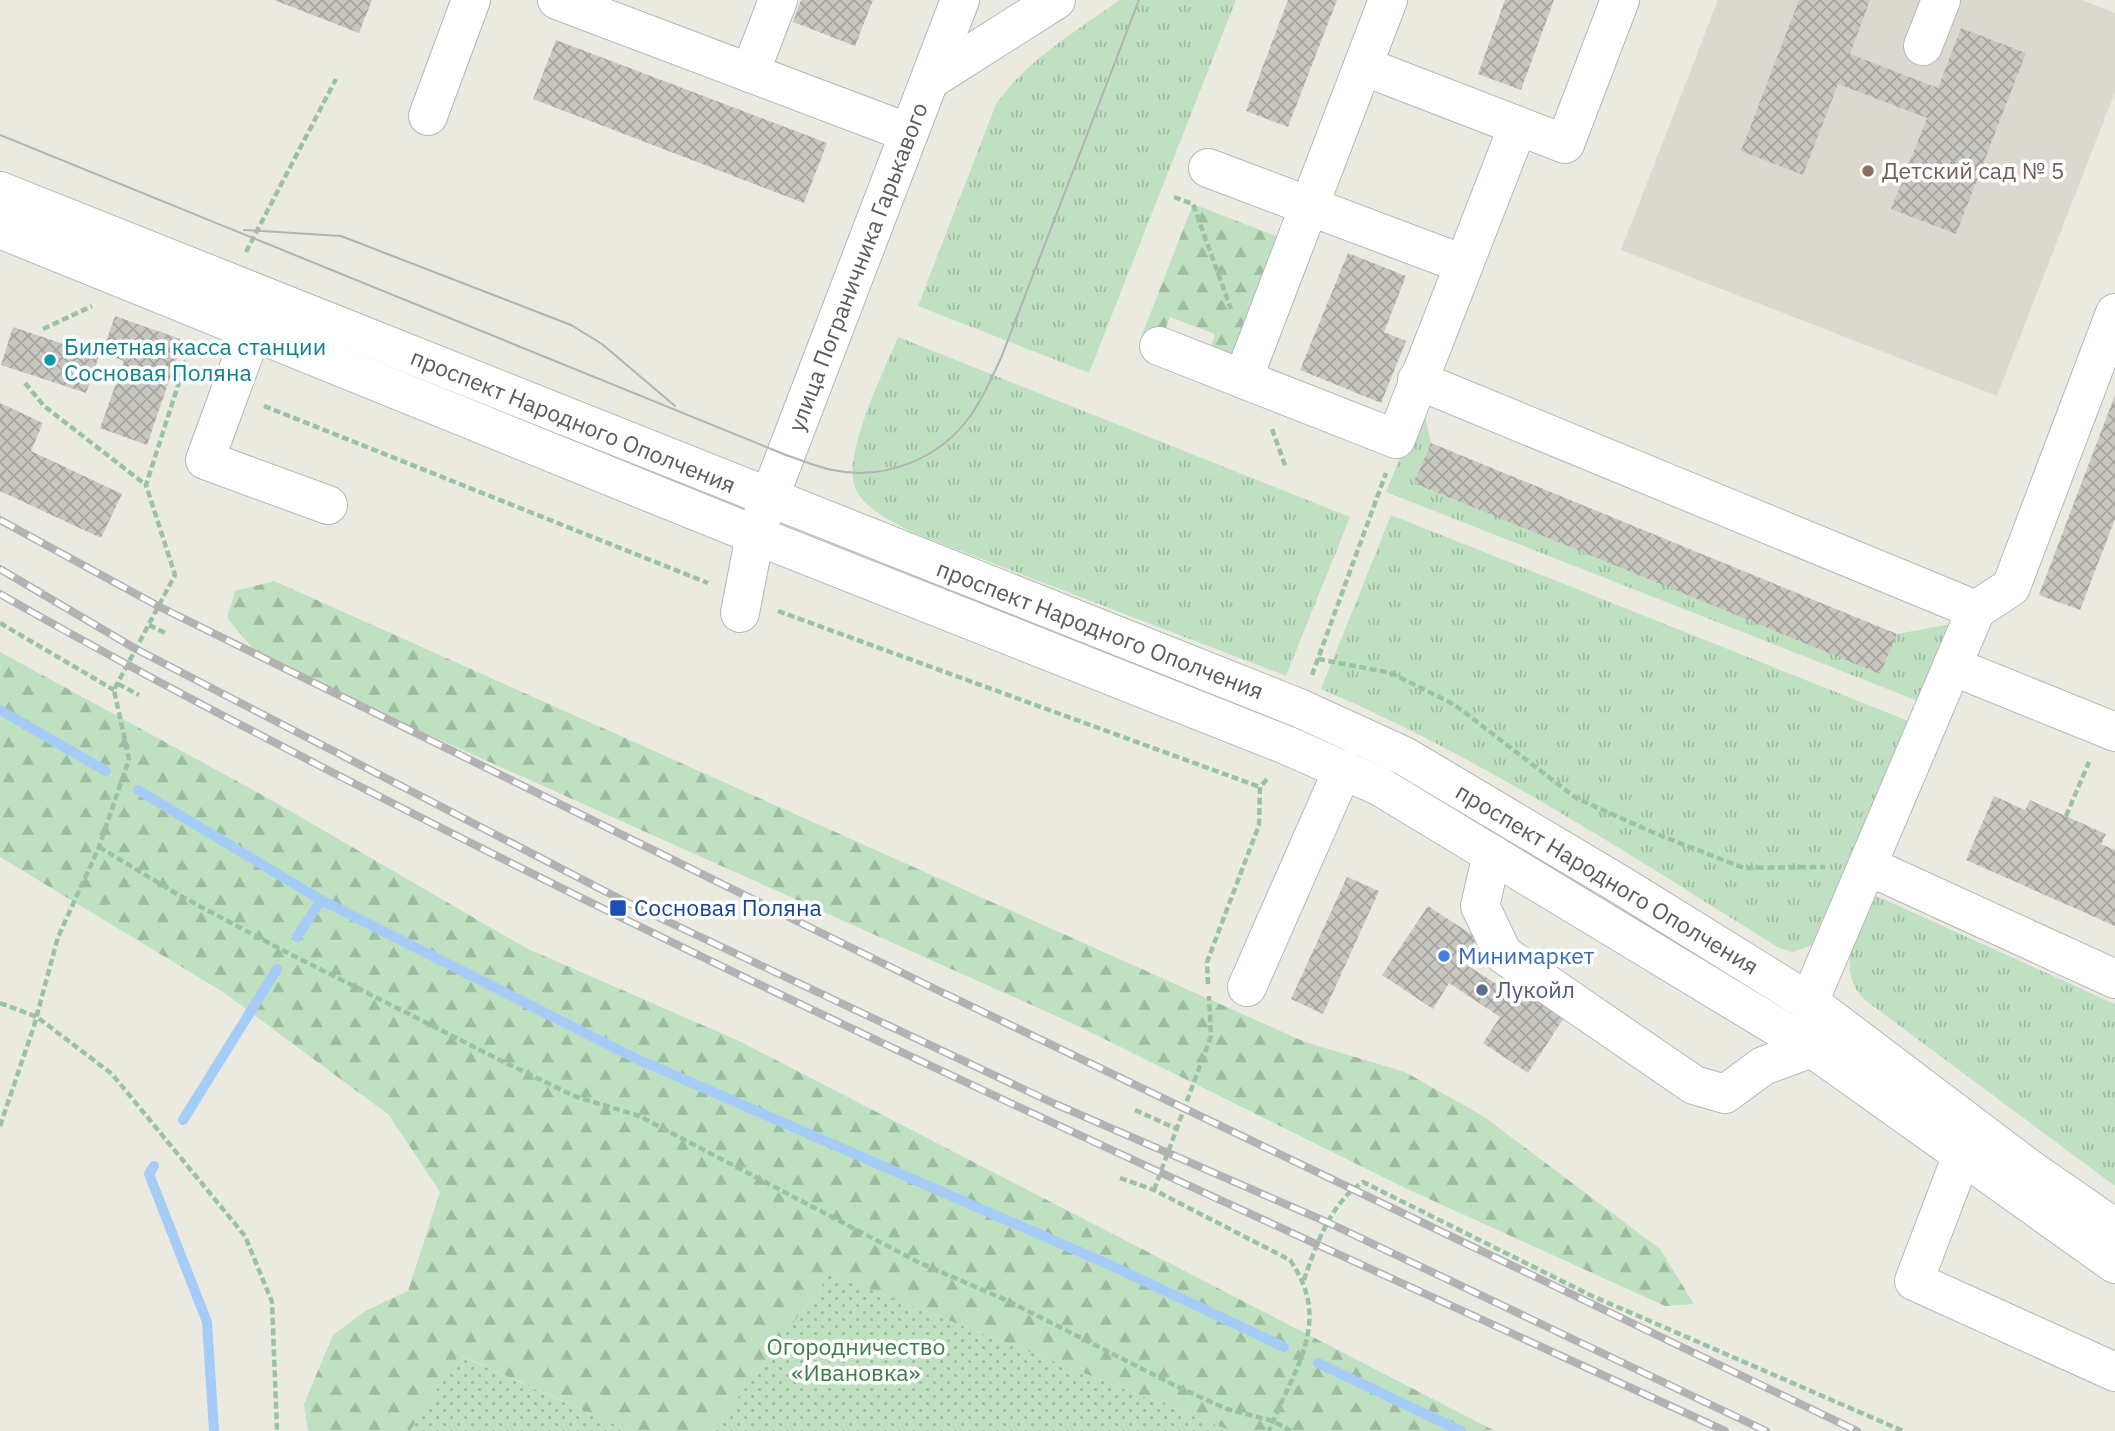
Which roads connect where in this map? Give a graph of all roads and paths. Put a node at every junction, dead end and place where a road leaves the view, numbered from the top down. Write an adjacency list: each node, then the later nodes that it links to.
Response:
1 (471, 0): 14 (street)
2 (557, 0): 11 (street)
3 (778, 0): 11 (street)
4 (960, 0): 13 (street, улица Пограничника Гарькавого)
5 (1056, 0): 13 (street)
6 (1388, 0): 10 (street)
7 (1620, 0): 15 (street)
8 (1941, 0): 9 (street)
9 (1923, 46)
10 (1363, 66): 15 (street); 20 (street)
11 (750, 73): 16 (street)
12 (336, 79): 22 (path)
13 (930, 80): 16 (street, улица Пограничника Гарькавого)
14 (428, 116)
15 (1518, 126): 23 (street)
16 (909, 133): 35 (street, улица Пограничника Гарькавого)
17 (1208, 167): 20 (street)
18 (0, 191): 35 (street, проспект Народного Ополчения)
19 (1174, 197): 26 (path)
20 (1309, 205): 23 (street); 29 (street)
21 (0, 229): 24 (street, проспект Народного Ополчения)
22 (244, 254)
23 (1463, 264): 30 (street)
24 (190, 305): 27 (street, проспект Народного Ополчения); 34 (path)
25 (2115, 313): 39 (street)
26 (1233, 316)
27 (252, 332): 37 (street); 38 (street, проспект Народного Ополчения)
28 (1159, 346): 29 (street)
29 (1243, 379): 30 (street)
30 (1418, 380): 39 (street)
31 (25, 383): 34 (path)
32 (1281, 454): 33 (path)
33 (1286, 468)
34 (146, 485): 42 (path)
35 (769, 500): 38 (street, улица Пограничника Гарькавого); 58 (street, проспект Народного Ополчения)
36 (1377, 503): 44 (path)
37 (328, 505)
38 (755, 535): 40 (street, улица Пограничника Гарькавого); 50 (street, проспект Народного Ополчения)
39 (1976, 610): 45 (street)
40 (740, 613)
41 (0, 623): 47 (path)
42 (149, 625): 43 (path); 47 (path)
43 (167, 634)
44 (1318, 659): 46 (path); 55 (path)
45 (1952, 666): 49 (street); 55 (street)
46 (1309, 682)
47 (116, 687): 48 (path); 53 (path)
48 (139, 695)
49 (2109, 729): 52 (path)
50 (1343, 769): 54 (street, проспект Народного Ополчения); 57 (street)
51 (1269, 777): 64 (path)
52 (2066, 816)
53 (99, 847): 60 (path); 72 (path)
54 (1493, 855): 61 (street, проспект Народного Ополчения); 61 (street)
55 (1867, 866): 56 (street); 58 (street)
56 (2115, 979)
57 (1247, 987)
58 (1809, 1002): 68 (street, проспект Народного Ополчения)
59 (0, 1003): 60 (path)
60 (37, 1017): 63 (path); 73 (path)
61 (1812, 1048): 65 (street, проспект Народного Ополчения)
62 (1135, 1110): 64 (path)
63 (0, 1126)
64 (1177, 1129): 67 (path)
65 (1962, 1155): 69 (street, проспект Народного Ополчения); 71 (street)
66 (1119, 1178): 67 (path)
67 (1154, 1190): 70 (path)
68 (2115, 1228)
69 (2115, 1264)
70 (1304, 1280): 72 (path); 76 (path)
71 (2115, 1372)
72 (1273, 1421): 74 (path); 75 (path)
73 (277, 1431)
74 (1269, 1431)
75 (1292, 1431)
76 (1903, 1431)

